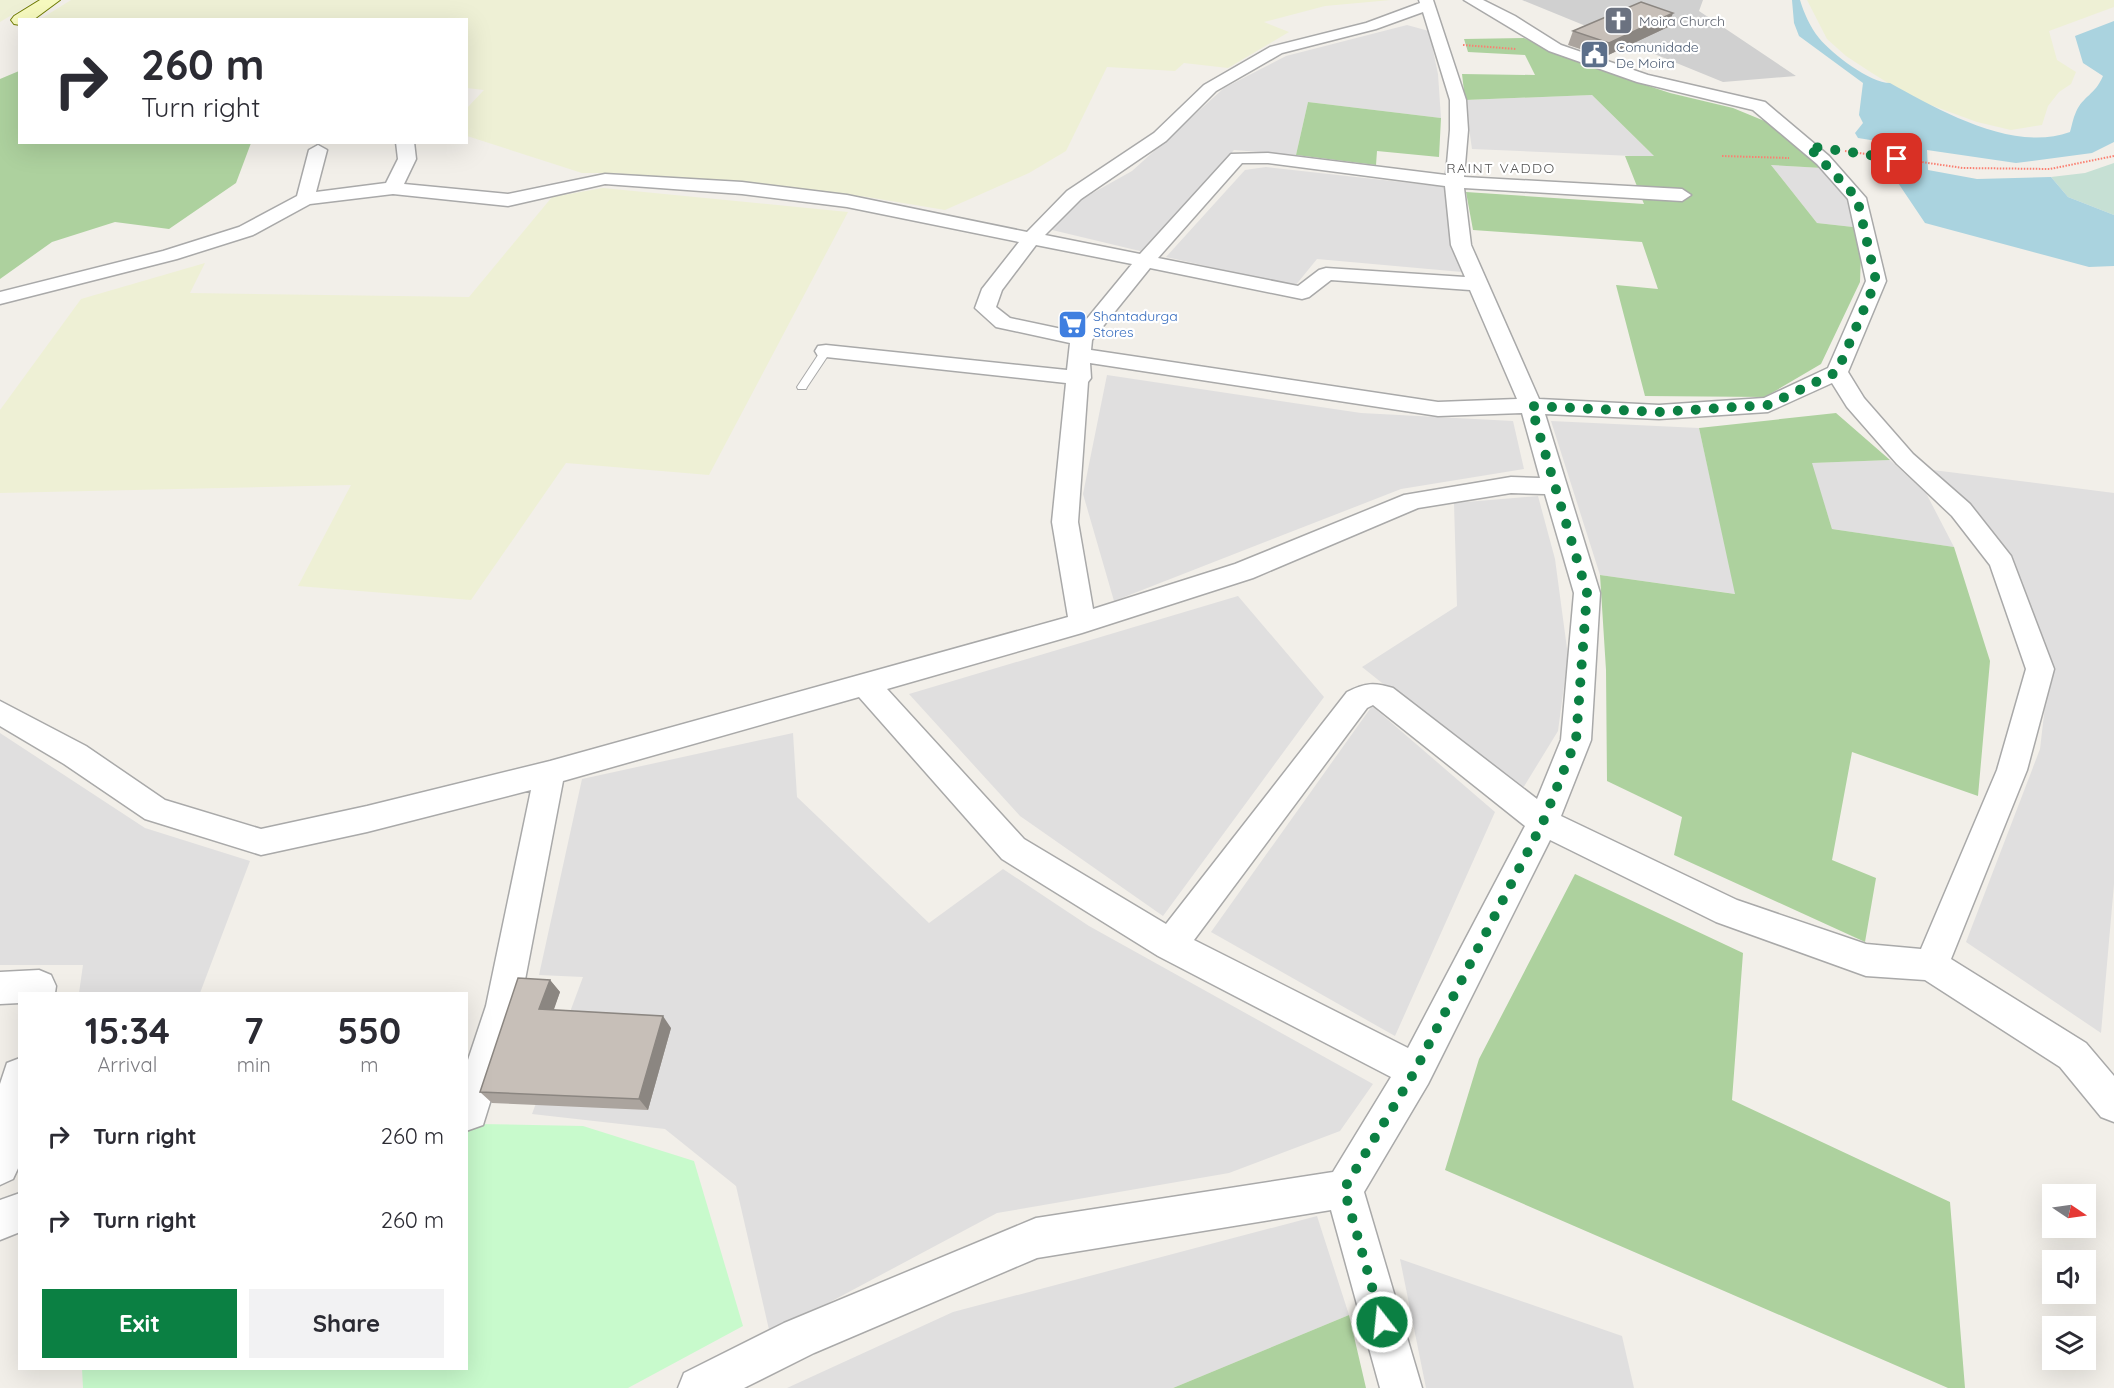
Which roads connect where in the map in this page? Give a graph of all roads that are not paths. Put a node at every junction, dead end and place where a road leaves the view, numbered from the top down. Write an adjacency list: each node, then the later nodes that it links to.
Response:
1 (52, 0): 4 (main road)
2 (1472, 0): 19 (street)
3 (1426, 3): 9 (street); 13 (street)
4 (23, 18)
5 (18, 21): 6 (main road)
6 (0, 32)
7 (405, 144): 10 (street)
8 (318, 150): 12 (street)
9 (1454, 182): 11 (street); 14 (street); 15 (street)
10 (393, 188): 12 (street); 13 (street)
11 (1682, 195)
12 (305, 199): 16 (street)
13 (1031, 240): 14 (street); 18 (street)
14 (1145, 261): 15 (street); 18 (street)
15 (1479, 284): 21 (street)
16 (0, 297)
17 (826, 351): 18 (street); 20 (lane)
18 (1081, 357): 21 (street); 23 (street)
19 (1837, 372): 21 (street); 29 (street)
20 (802, 387)
21 (1531, 406): 22 (street)
22 (1557, 486): 23 (street); 27 (street)
23 (1082, 623): 24 (street)
24 (865, 684): 26 (street); 28 (street)
25 (0, 712): 26 (street)
26 (550, 773): 35 (street)
27 (1543, 822): 28 (street); 29 (street); 32 (street)
28 (1170, 945): 32 (street)
29 (1931, 965): 34 (street)
30 (0, 988): 31 (street)
31 (38, 992)
32 (1415, 1071): 37 (street)
33 (18, 1085): 36 (street)
34 (2114, 1104)
35 (468, 1112)
36 (0, 1166)
37 (1344, 1189): 40 (street); 41 (street)
38 (18, 1213): 39 (street)
39 (0, 1220)
40 (699, 1388)
41 (1401, 1388)

